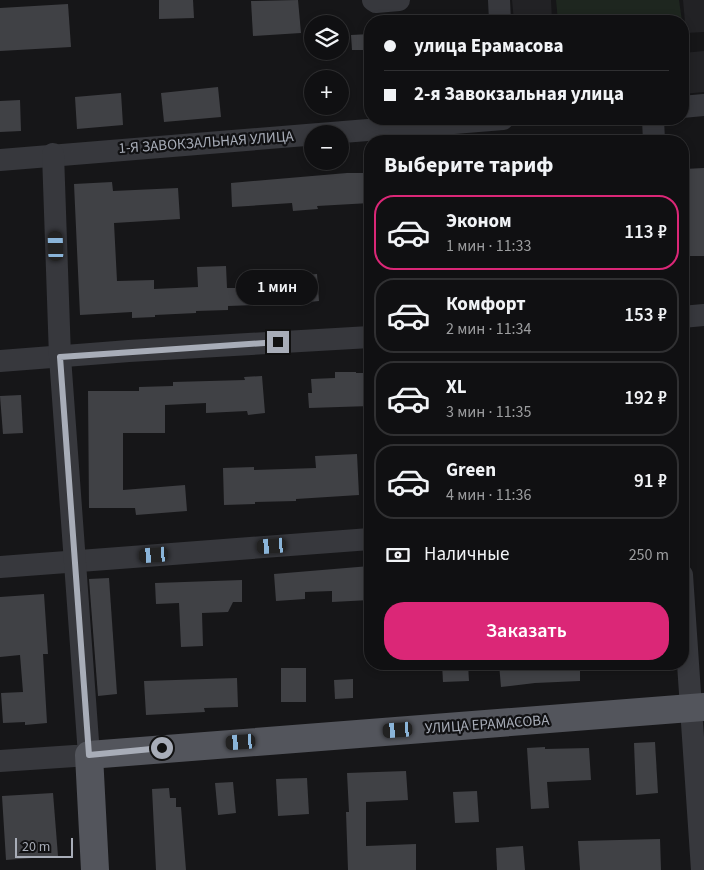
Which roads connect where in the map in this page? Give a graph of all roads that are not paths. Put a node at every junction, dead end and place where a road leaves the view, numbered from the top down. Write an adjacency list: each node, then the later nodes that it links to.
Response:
1 (373, 0): 2 (street)
2 (400, 0)
3 (499, 0): 4 (street)
4 (500, 15)
5 (704, 105): 6 (street)
6 (689, 106)
7 (426, 125): 8 (street, 1-Я ЗАВОКЗАЛЬНАЯ УЛИЦА)
8 (53, 154): 9 (street, 1-Я ЗАВОКЗАЛЬНАЯ УЛИЦА); 13 (street)
9 (0, 160)
10 (704, 315): 11 (street)
11 (689, 316)
12 (364, 336): 13 (street)
13 (60, 357): 14 (street); 16 (street)
14 (0, 362)
15 (364, 539): 16 (street)
16 (74, 561): 17 (street); 20 (street)
17 (0, 567)
18 (689, 633): 19 (street)
19 (698, 708): 20 (main road, УЛИЦА ЕРАМАСОВА); 23 (street)
20 (89, 755): 21 (street, УЛИЦА ЕРАМАСОВА); 22 (main road)
21 (0, 761)
22 (95, 870)
23 (702, 870)

